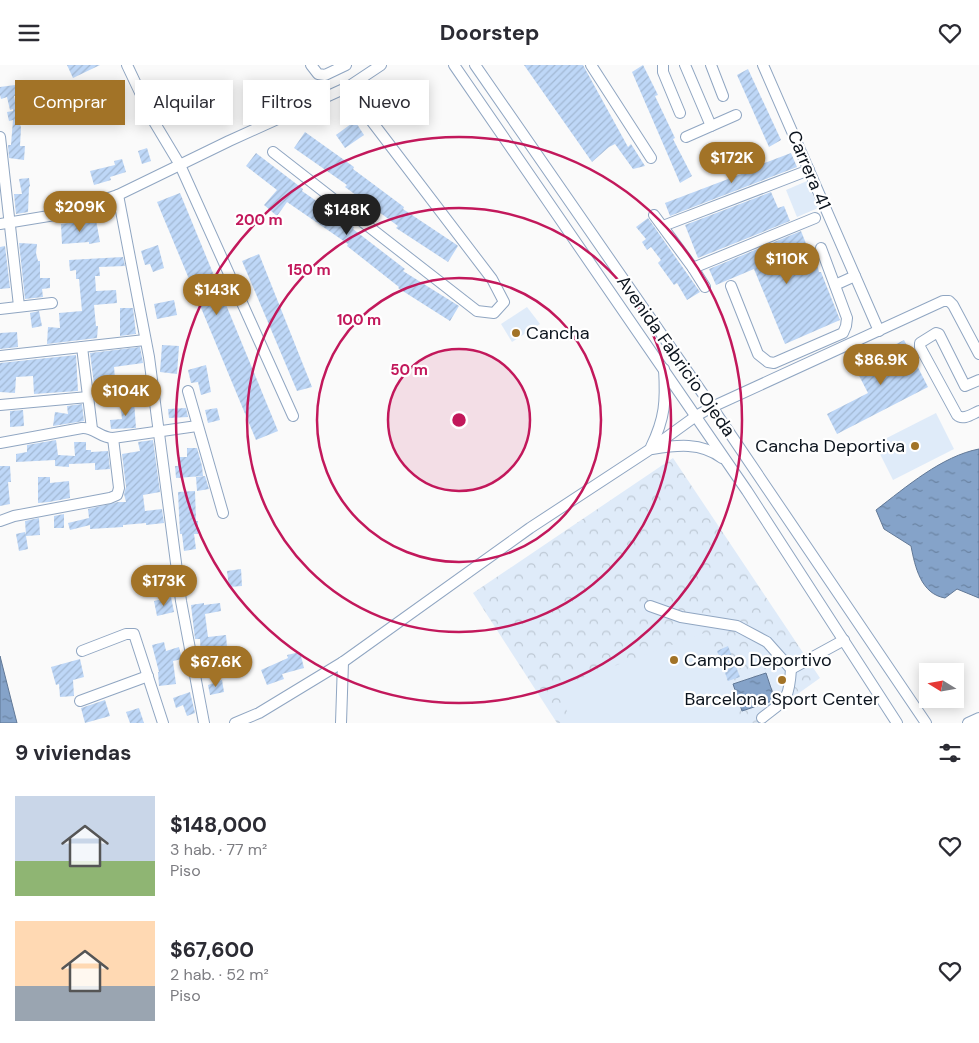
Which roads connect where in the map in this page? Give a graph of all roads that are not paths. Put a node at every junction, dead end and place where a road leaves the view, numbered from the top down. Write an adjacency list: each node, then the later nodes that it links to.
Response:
1 (127, 65): 23 (street)
2 (311, 65): 3 (street)
3 (346, 65)
4 (381, 65): 12 (street)
5 (454, 65): 44 (street, Avenida Fabricio Ojeda)
6 (475, 65): 49 (street, Avenida Fabricio Ojeda)
7 (591, 65): 22 (street)
8 (663, 65): 15 (street)
9 (685, 65): 18 (street)
10 (711, 65): 14 (street)
11 (763, 65): 24 (street, Carrera 41)
12 (358, 80)
13 (340, 91): 23 (street)
14 (723, 95)
15 (680, 113)
16 (736, 115): 18 (street)
17 (375, 125): 21 (street)
18 (712, 125): 20 (street)
19 (0, 137): 28 (street)
20 (686, 137)
21 (274, 152)
22 (651, 158)
23 (180, 165): 25 (street); 51 (street)
24 (809, 170): 29 (street); 32 (street, Carrera 41)
25 (118, 195): 28 (street); 40 (street)
26 (654, 215): 29 (street)
27 (815, 218): 31 (street)
28 (5, 224): 37 (street)
29 (663, 226): 31 (street)
30 (821, 248): 33 (street)
31 (693, 268): 35 (street)
32 (855, 276): 33 (street); 39 (street, Carrera 41)
33 (836, 285): 34 (street)
34 (731, 286)
35 (705, 287)
36 (52, 303): 37 (street)
37 (19, 307): 38 (street)
38 (0, 309)
39 (879, 331): 42 (street); 49 (street)
40 (146, 340): 41 (street); 55 (street)
41 (82, 347): 43 (street); 47 (street)
42 (979, 354)
43 (0, 356)
44 (664, 369): 52 (street, Avenida Fabricio Ojeda); 58 (street)
45 (979, 380): 50 (street)
46 (188, 391): 53 (street)
47 (88, 397): 48 (street); 54 (street)
48 (0, 405)
49 (712, 407): 52 (street); 77 (street, Avenida Fabricio Ojeda)
50 (979, 411)
51 (293, 416)
52 (696, 416): 58 (street); 59 (street, Avenida Fabricio Ojeda)
53 (197, 426): 55 (street); 60 (street)
54 (92, 429): 56 (street); 57 (street)
55 (159, 431): 56 (street); 73 (street)
56 (113, 438): 61 (street)
57 (0, 443)
58 (649, 450): 59 (street); 65 (street)
59 (728, 462): 63 (street, Avenida Fabricio Ojeda)
60 (223, 513)
61 (0, 521)
62 (650, 606): 66 (street)
63 (844, 640): 66 (street); 76 (street, Avenida Fabricio Ojeda)
64 (82, 651): 67 (street)
65 (343, 662): 69 (street); 75 (street)
66 (791, 669): 70 (street)
67 (148, 676): 68 (street); 72 (street)
68 (80, 701)
69 (259, 718): 74 (street)
70 (762, 718)
71 (979, 718): 78 (street)
72 (163, 723)
73 (204, 723)
74 (235, 723)
75 (341, 723)
76 (897, 723)
77 (926, 723)
78 (968, 723)

